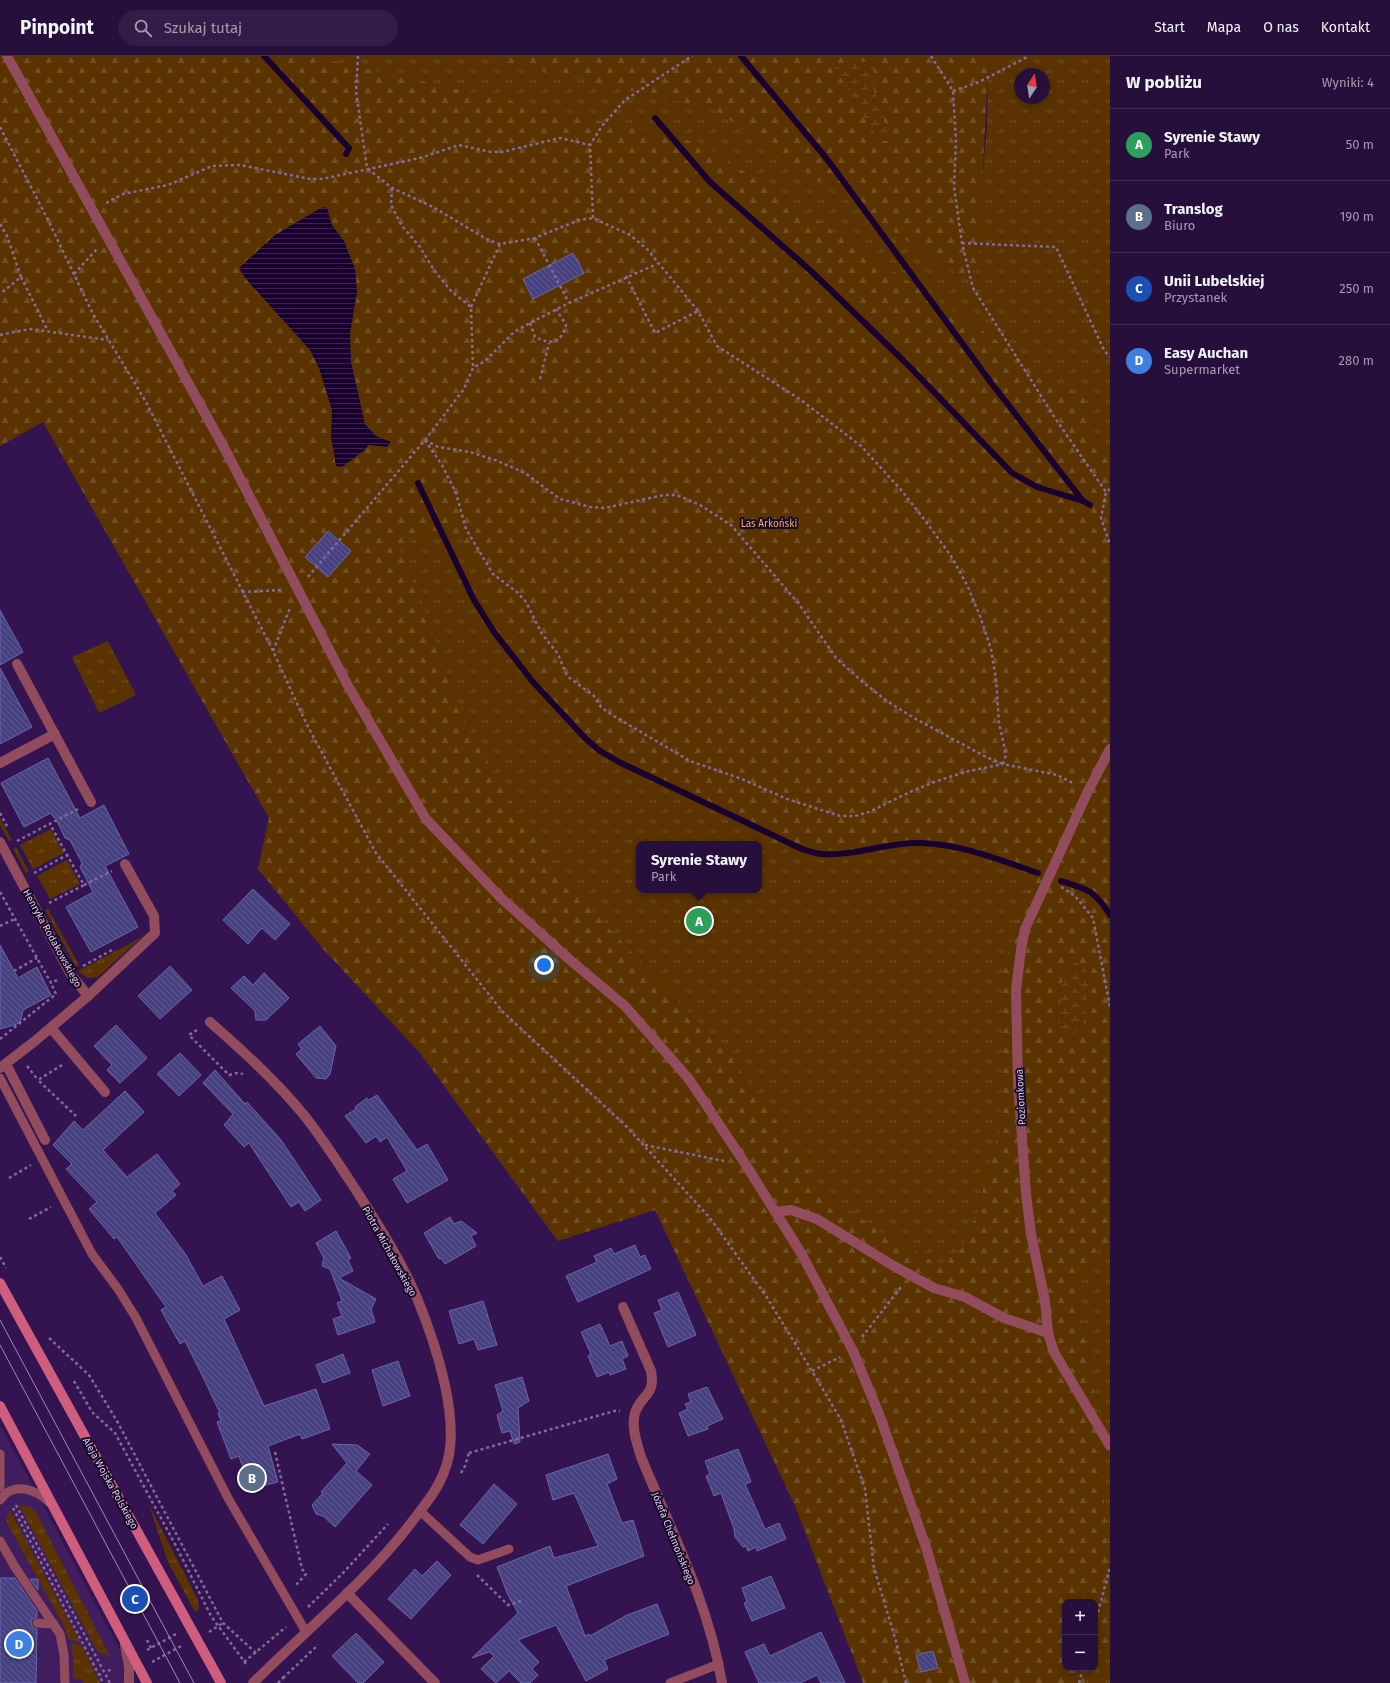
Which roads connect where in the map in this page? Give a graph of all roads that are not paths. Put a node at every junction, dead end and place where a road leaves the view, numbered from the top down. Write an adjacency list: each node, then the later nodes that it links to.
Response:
1 (7, 56): 16 (street)
2 (17, 664): 3 (street)
3 (55, 734): 5 (street); 6 (street)
4 (1110, 749): 19 (street, Poziomkowa)
5 (0, 763)
6 (91, 802)
7 (2, 845): 9 (street, Henryka Rodakowskiego)
8 (125, 864): 9 (street)
9 (88, 996): 11 (street, Henryka Rodakowskiego)
10 (210, 1022): 25 (street, Piotra Michałowskiego)
11 (51, 1028): 12 (street, Henryka Rodakowskiego); 14 (street)
12 (3, 1066): 15 (street)
13 (0, 1078): 33 (lane)
14 (105, 1092)
15 (45, 1140)
16 (775, 1212): 19 (street); 44 (street)
17 (0, 1283): 39 (main road, Aleja Wojska Polskiego)
18 (623, 1307): 35 (street, Józefa Chełmońskiego)
19 (1048, 1333): 21 (street, Poziomkowa)
20 (0, 1406): 24 (main road)
21 (1110, 1446)
22 (0, 1454): 23 (lane)
23 (4, 1493): 24 (lane)
24 (52, 1505): 34 (main road)
25 (420, 1511): 27 (lane); 30 (street, Piotra Michałowskiego)
26 (0, 1541): 28 (lane)
27 (508, 1549)
28 (15, 1567): 29 (lane); 32 (lane)
29 (15, 1578)
30 (347, 1593): 33 (street, Piotra Michałowskiego); 41 (street)
31 (37, 1623): 32 (lane)
32 (54, 1624): 36 (lane)
33 (306, 1632): 40 (street, Piotra Michałowskiego)
34 (123, 1642): 37 (street); 38 (main road)
35 (719, 1664): 42 (lane); 43 (street, Józefa Chełmońskiego)
36 (65, 1683)
37 (129, 1683)
38 (147, 1683)
39 (221, 1683)
40 (253, 1683)
41 (435, 1683)
42 (670, 1683)
43 (722, 1683)
44 (965, 1683)

